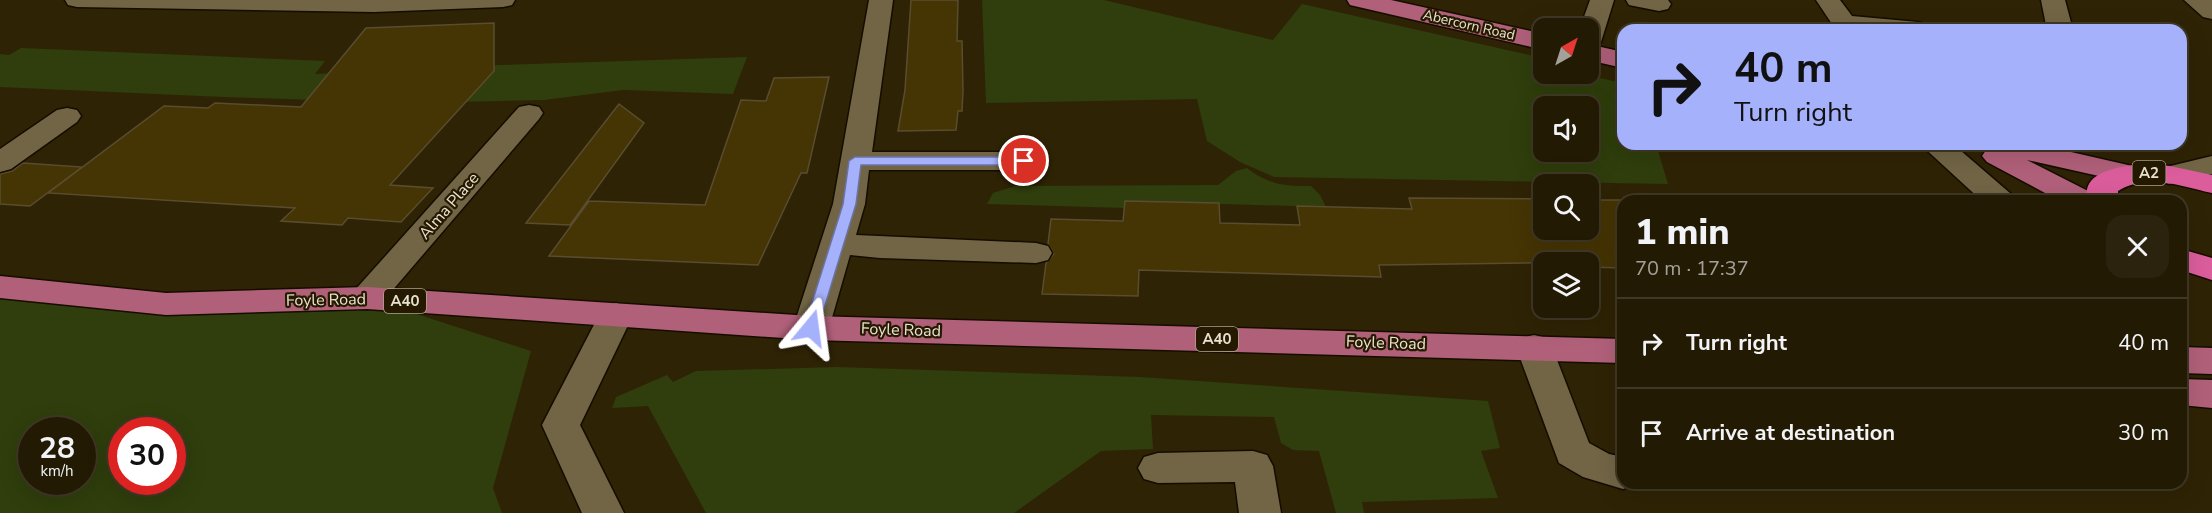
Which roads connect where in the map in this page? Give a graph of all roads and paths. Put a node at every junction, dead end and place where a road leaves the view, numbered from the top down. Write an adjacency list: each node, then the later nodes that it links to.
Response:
1 (77, 0): 2 (street)
2 (503, 0)
3 (881, 0): 21 (street)
4 (1359, 0): 13 (main road, Abercorn Road)
5 (1602, 0): 10 (street)
6 (1828, 0): 11 (street)
7 (2053, 0): 12 (street)
8 (2196, 0): 9 (street)
9 (2212, 12)
10 (1596, 18)
11 (1845, 24)
12 (2059, 24)
13 (1533, 40)
14 (1599, 55): 15 (main road)
15 (1617, 59)
16 (529, 113): 34 (street, Alma Place)
17 (67, 116): 23 (street)
18 (1942, 150): 28 (street)
19 (1985, 150): 29 (main road)
20 (2023, 150): 25 (main road)
21 (855, 161): 22 (street); 31 (street)
22 (1024, 161)
23 (0, 164)
24 (2212, 165): 26 (street)
25 (2130, 174): 26 (highway, A2); 30 (highway, A2)
26 (2169, 175): 27 (highway, A2)
27 (2212, 184)
28 (1993, 195)
29 (2072, 195)
30 (2102, 195)
31 (838, 243): 32 (street); 36 (street)
32 (1036, 252)
33 (0, 287): 34 (main road, Foyle Road / A40)
34 (367, 298): 35 (main road, Foyle Road / A40)
35 (616, 315): 36 (main road, Foyle Road / A40); 45 (street)
36 (811, 328): 37 (main road, Foyle Road / A40)
37 (1534, 347): 38 (main road, Foyle Road / A40); 44 (street)
38 (1617, 351)
39 (2187, 360): 40 (main road)
40 (2212, 361)
41 (2187, 392): 42 (main road)
42 (2212, 394)
43 (1158, 468): 46 (street)
44 (1617, 471)
45 (603, 513)
46 (1260, 513)

